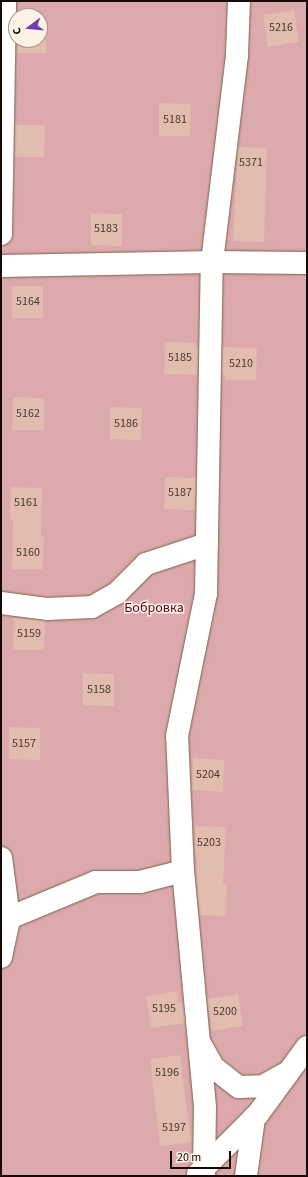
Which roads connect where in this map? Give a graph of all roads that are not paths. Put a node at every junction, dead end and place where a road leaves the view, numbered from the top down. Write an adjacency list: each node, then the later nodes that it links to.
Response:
1 (5, 1): 3 (street)
2 (239, 1): 4 (street)
3 (1, 234)
4 (212, 262): 5 (street); 6 (street); 7 (street)
5 (307, 263)
6 (1, 266)
7 (207, 544): 8 (street); 10 (street)
8 (1, 603)
9 (1, 858): 11 (street)
10 (183, 871): 11 (street); 13 (street)
11 (9, 918): 12 (street)
12 (1, 957)
13 (198, 1038): 15 (street); 17 (street)
14 (307, 1047): 15 (street)
15 (288, 1072): 16 (street)
16 (254, 1118): 17 (street); 18 (street)
17 (201, 1174)
18 (246, 1176)

